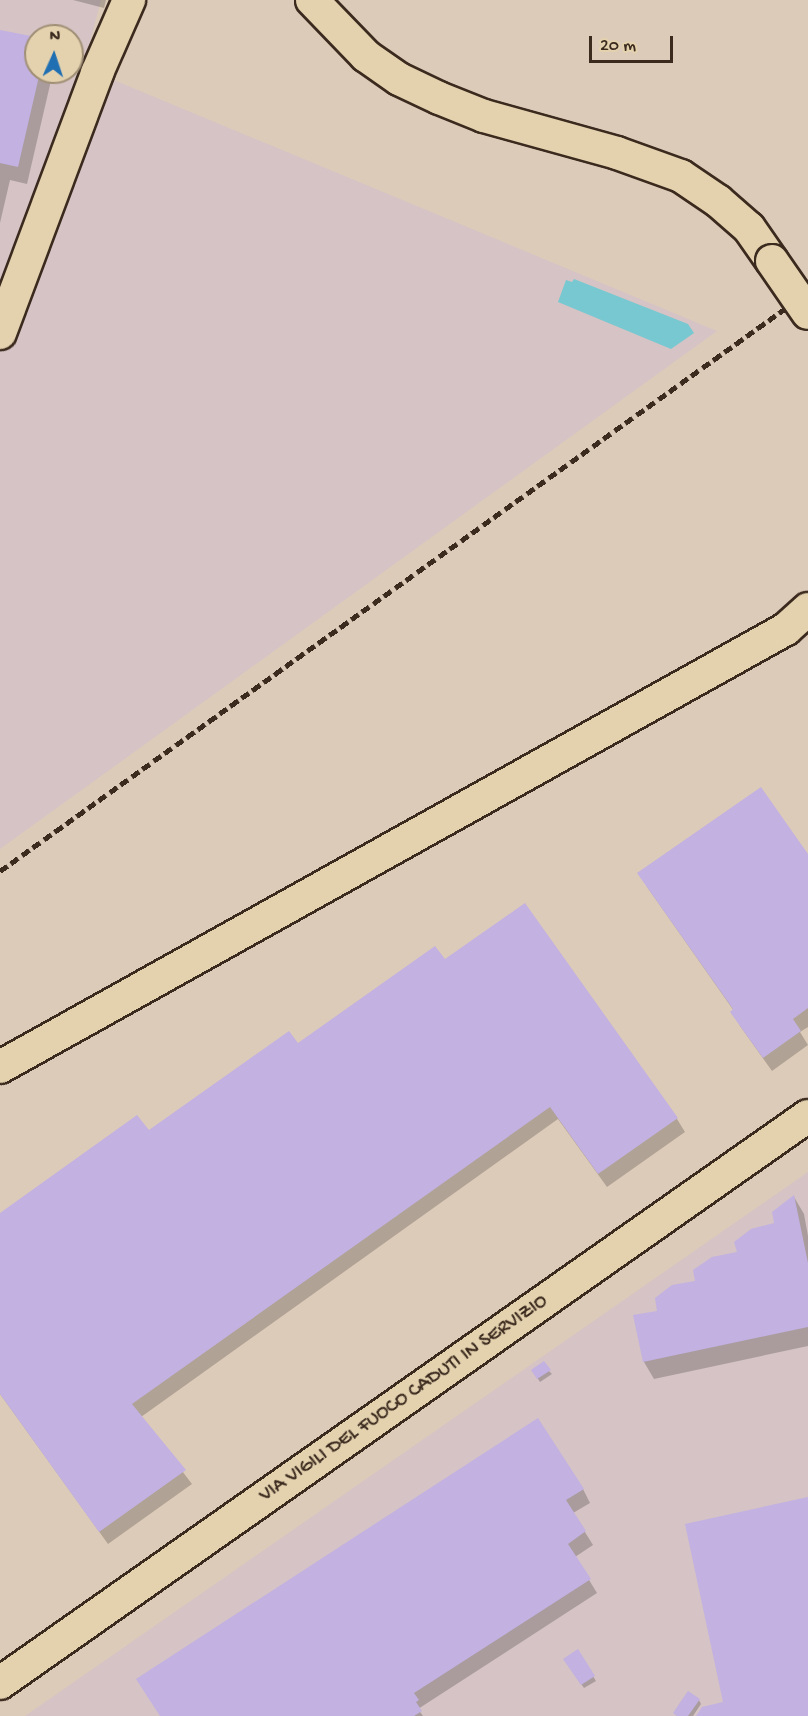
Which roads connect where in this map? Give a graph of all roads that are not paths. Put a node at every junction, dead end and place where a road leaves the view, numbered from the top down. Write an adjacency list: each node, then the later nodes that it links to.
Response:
1 (129, 0): 4 (street)
2 (312, 0): 3 (street, bridge)
3 (808, 313)
4 (0, 333)
5 (808, 609): 6 (street)
6 (0, 1067)
7 (808, 1116): 8 (street, VIA VIGILI DEL FUOCO CADUTI IN SERVIZIO)
8 (0, 1683)

